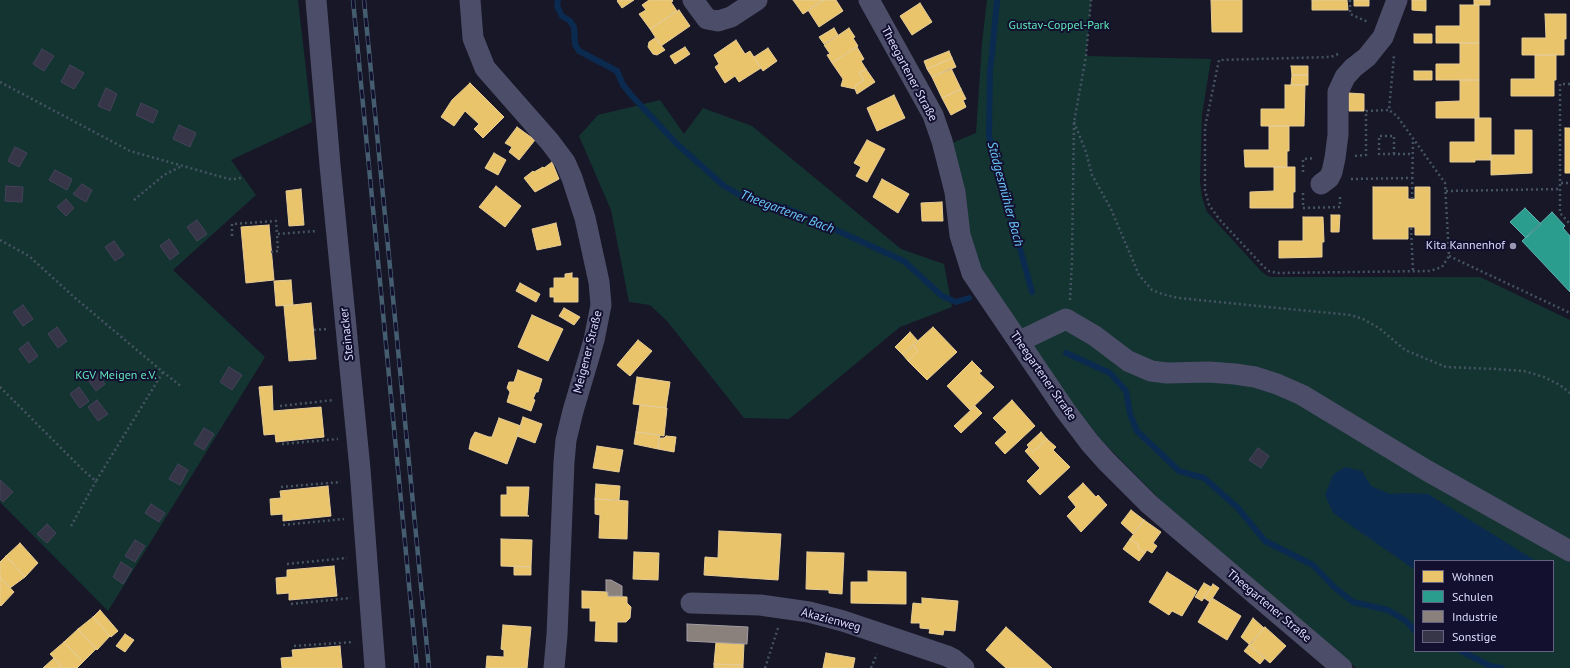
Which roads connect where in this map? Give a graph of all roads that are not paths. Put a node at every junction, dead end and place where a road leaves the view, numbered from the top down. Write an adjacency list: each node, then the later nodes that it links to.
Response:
1 (316, 0): 11 (street, Steinacker)
2 (470, 0): 12 (street, Meigener Straße)
3 (693, 0): 4 (street)
4 (757, 0)
5 (869, 0): 8 (street, Theegartener Straße)
6 (1397, 0): 7 (street)
7 (1321, 184)
8 (1020, 341): 9 (street); 14 (street, Theegartener Straße)
9 (1570, 550)
10 (691, 603): 13 (street, Akazienweg)
11 (375, 668)
12 (554, 668)
13 (964, 668)
14 (1342, 668)

